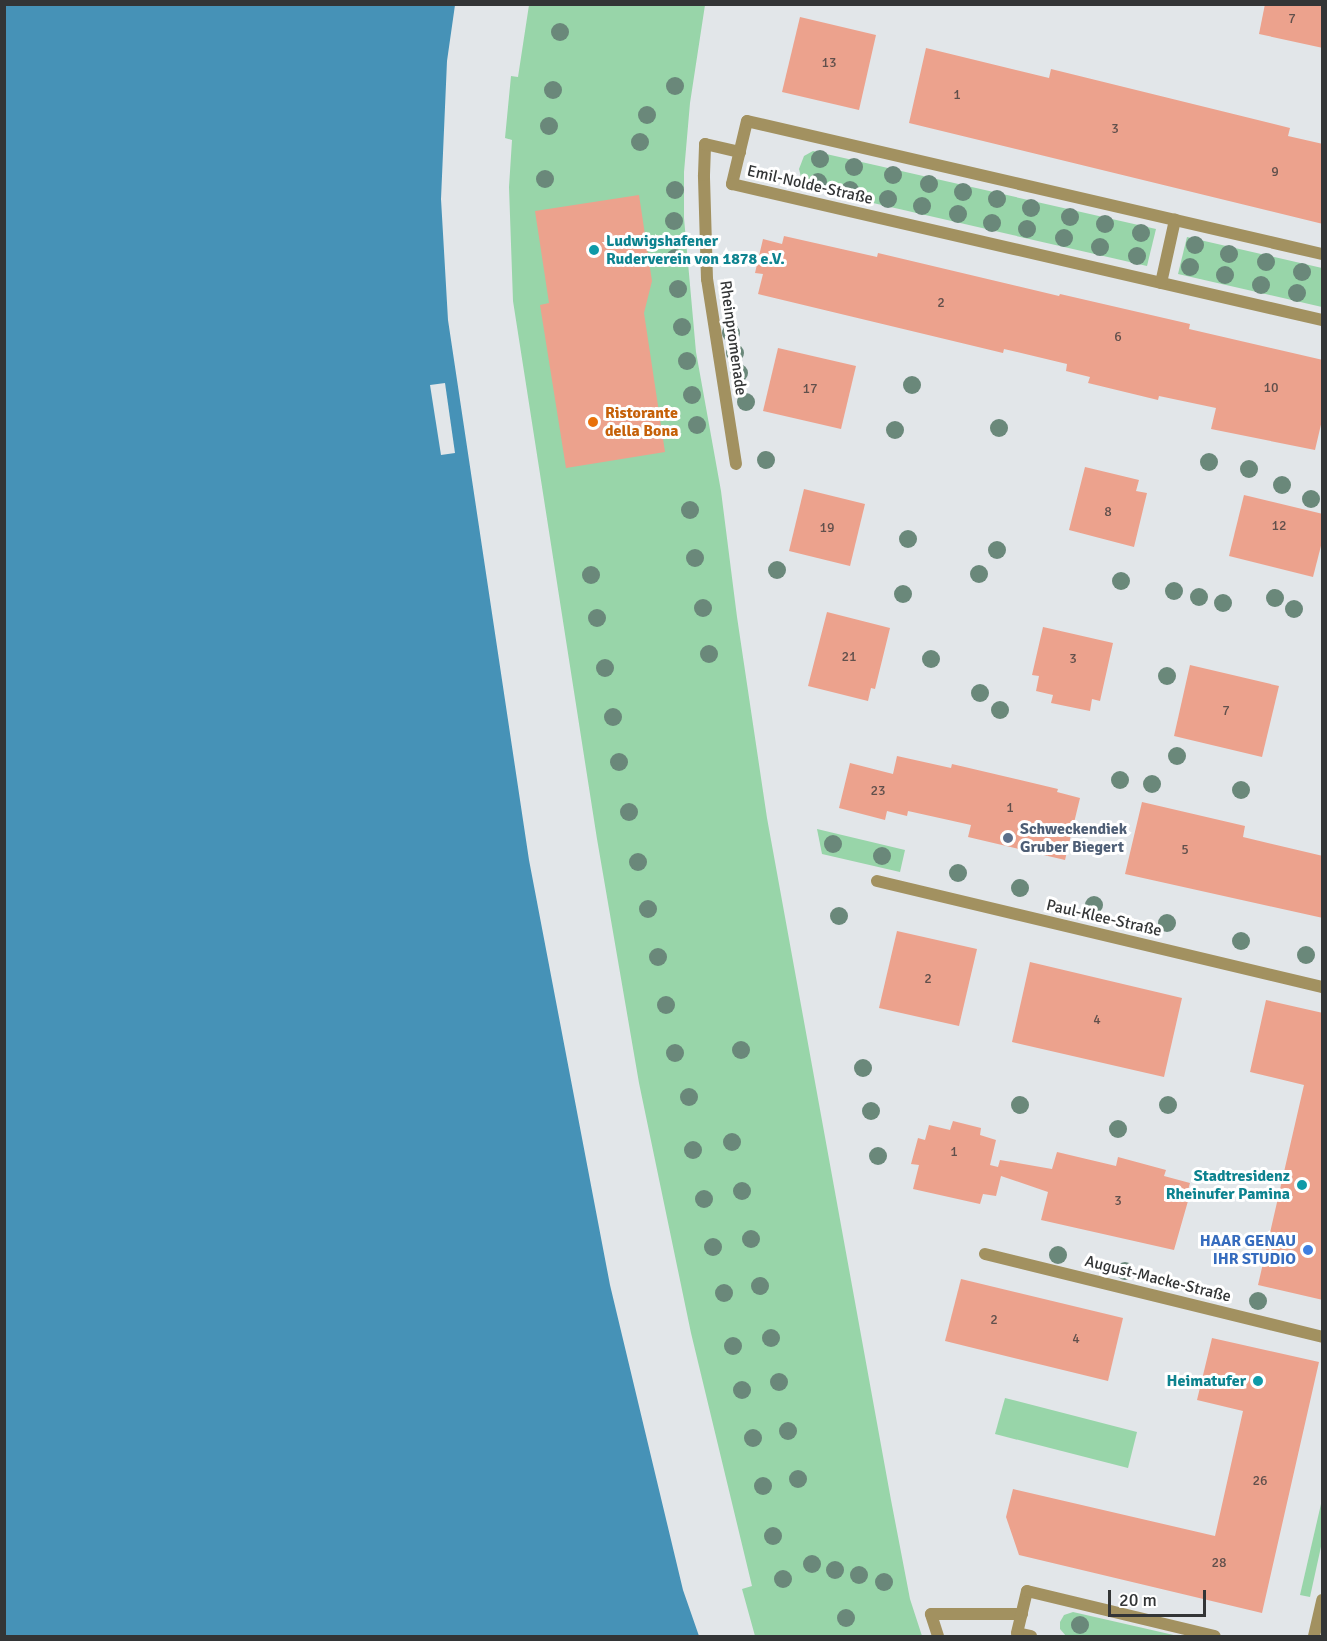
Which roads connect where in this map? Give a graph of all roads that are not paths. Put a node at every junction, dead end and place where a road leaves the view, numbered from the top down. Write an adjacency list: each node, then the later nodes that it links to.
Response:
1 (740, 152): 2 (street, Emil-Nolde-Straße); 4 (street, Emil-Nolde-Straße); 6 (street, Rheinpromenade)
2 (1175, 220): 3 (street, Emil-Nolde-Straße); 4 (street)
3 (1323, 254)
4 (1161, 283): 5 (street, Emil-Nolde-Straße)
5 (1323, 320)
6 (736, 464)
7 (877, 882): 8 (street, Paul-Klee-Straße)
8 (1323, 987)
9 (985, 1254): 10 (street, August-Macke-Straße)
10 (1323, 1337)
11 (1323, 1600): 16 (street)
12 (1022, 1614): 13 (street); 14 (street); 15 (street)
13 (938, 1636)
14 (1031, 1636)
15 (1215, 1636)
16 (1314, 1636)

